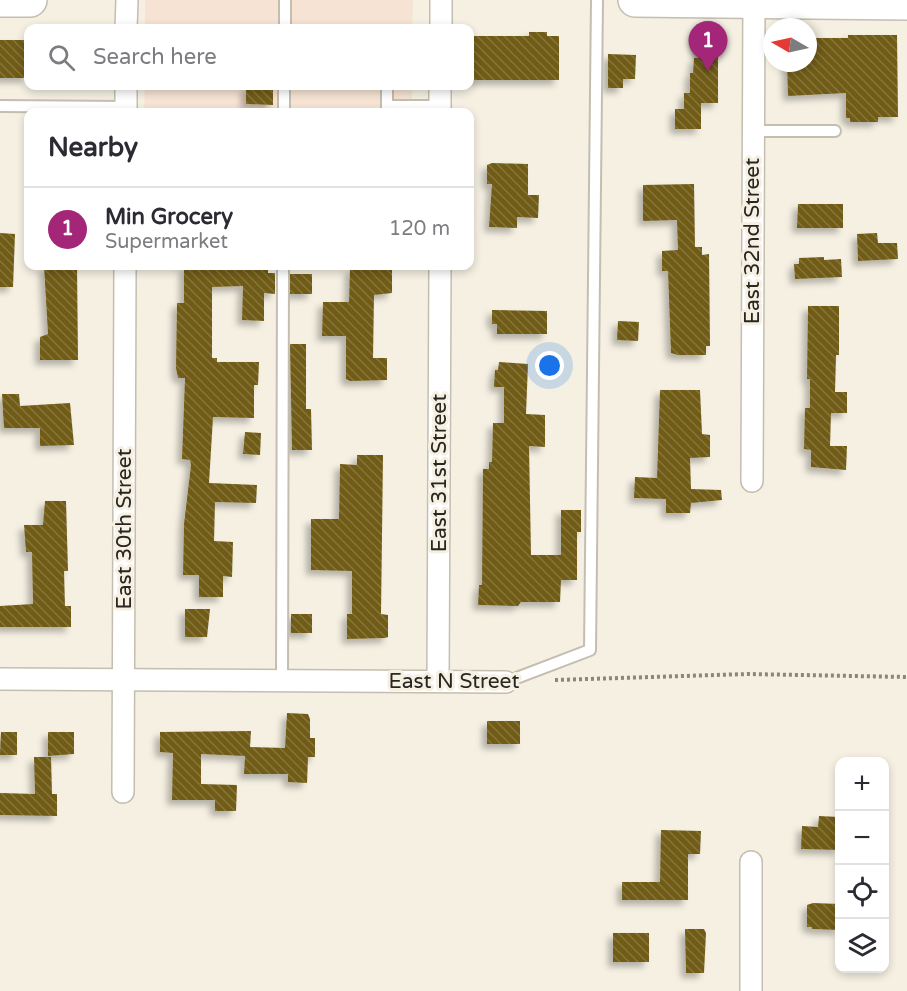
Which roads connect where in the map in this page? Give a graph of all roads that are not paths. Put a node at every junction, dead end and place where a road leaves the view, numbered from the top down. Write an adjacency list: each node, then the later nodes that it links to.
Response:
1 (0, 0): 2 (main road)
2 (30, 0)
3 (127, 0): 10 (street)
4 (285, 0): 11 (lane)
5 (441, 0): 12 (street)
6 (597, 0): 33 (lane)
7 (635, 0): 8 (main road)
8 (754, 1): 9 (main road); 23 (street, East 32nd Street)
9 (907, 3)
10 (126, 24)
11 (285, 24)
12 (441, 24)
13 (126, 90): 19 (street)
14 (284, 90): 20 (lane)
15 (387, 90): 21 (lane)
16 (440, 102): 22 (lane)
17 (0, 106): 18 (lane)
18 (63, 108)
19 (126, 108)
20 (284, 108)
21 (387, 108)
22 (395, 108)
23 (753, 131): 24 (lane); 28 (street, East 32nd Street)
24 (835, 131)
25 (125, 270): 30 (street, East 30th Street)
26 (284, 270): 31 (lane)
27 (440, 270): 32 (street, East 31st Street)
28 (752, 481)
29 (0, 680): 30 (street, East N Street)
30 (123, 680): 31 (street, East N Street); 34 (street, East 30th Street)
31 (282, 681): 32 (street, East N Street)
32 (438, 681): 33 (street, East N Street)
33 (506, 682)
34 (123, 792)
35 (751, 862): 36 (street)
36 (751, 991)

